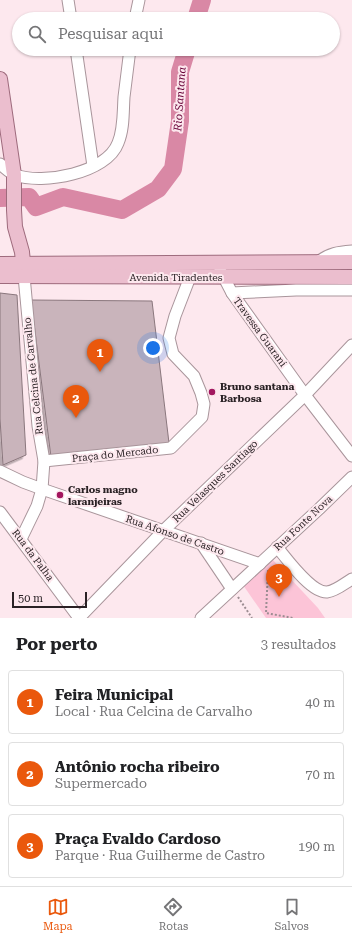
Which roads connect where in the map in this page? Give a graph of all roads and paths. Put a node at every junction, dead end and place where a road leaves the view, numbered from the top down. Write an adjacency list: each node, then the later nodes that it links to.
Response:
1 (68, 0): 3 (street)
2 (139, 0): 4 (street)
3 (70, 12)
4 (136, 12)
5 (77, 56): 9 (street)
6 (129, 56): 9 (street)
7 (0, 79): 10 (main road, Rua Celcina de Carvalho)
8 (0, 164): 10 (street)
9 (93, 166): 10 (street)
10 (14, 175): 16 (main road, Rua Celcina de Carvalho)
11 (352, 251): 13 (street)
12 (217, 262): 13 (main road); 16 (main road); 19 (street, Travessa Guarani)
13 (318, 262): 14 (main road)
14 (352, 262)
15 (0, 264): 16 (main road)
16 (24, 270): 17 (main road, Avenida Tiradentes); 18 (main road, Avenida Tiradentes); 26 (street, Rua Celcina de Carvalho)
17 (0, 276)
18 (190, 277): 19 (main road, Avenida Tiradentes); 26 (street, Praça do Mercado)
19 (223, 277): 20 (main road, Avenida Tiradentes); 22 (street, Travessa Guarani)
20 (352, 277)
21 (352, 290): 22 (street)
22 (232, 293): 24 (street, Travessa Guarani)
23 (352, 346): 24 (street, Rua Velasques Santiago)
24 (305, 395): 25 (street, Travessa Guarani); 31 (street, Rua Velasques Santiago)
25 (352, 456)
26 (44, 461): 29 (street, Rua Celcina de Carvalho)
27 (0, 471): 29 (street, Rua Afonso de Castro)
28 (352, 477): 34 (street, Rua Fonte Nova)
29 (42, 490): 31 (street, Rua Afonso de Castro); 32 (street, Rua Celcina de Carvalho)
30 (0, 512): 32 (street, Rua da Palha)
31 (162, 531): 33 (street, Rua Afonso de Castro); 39 (street, Rua Velasques Santiago)
32 (21, 539): 39 (street, Rua da Palha)
33 (201, 543): 36 (street, Rua Afonso de Castro); 38 (street)
34 (277, 547): 35 (street, Rua Fonte Nova); 37 (street)
35 (268, 556): 36 (street, Rua Fonte Nova); 42 (path)
36 (260, 564): 38 (street, Rua Fonte Nova)
37 (352, 578)
38 (232, 589): 40 (street, Rua Fonte Nova); 41 (path)
39 (79, 618)
40 (201, 618)
41 (252, 618)
42 (293, 618)

